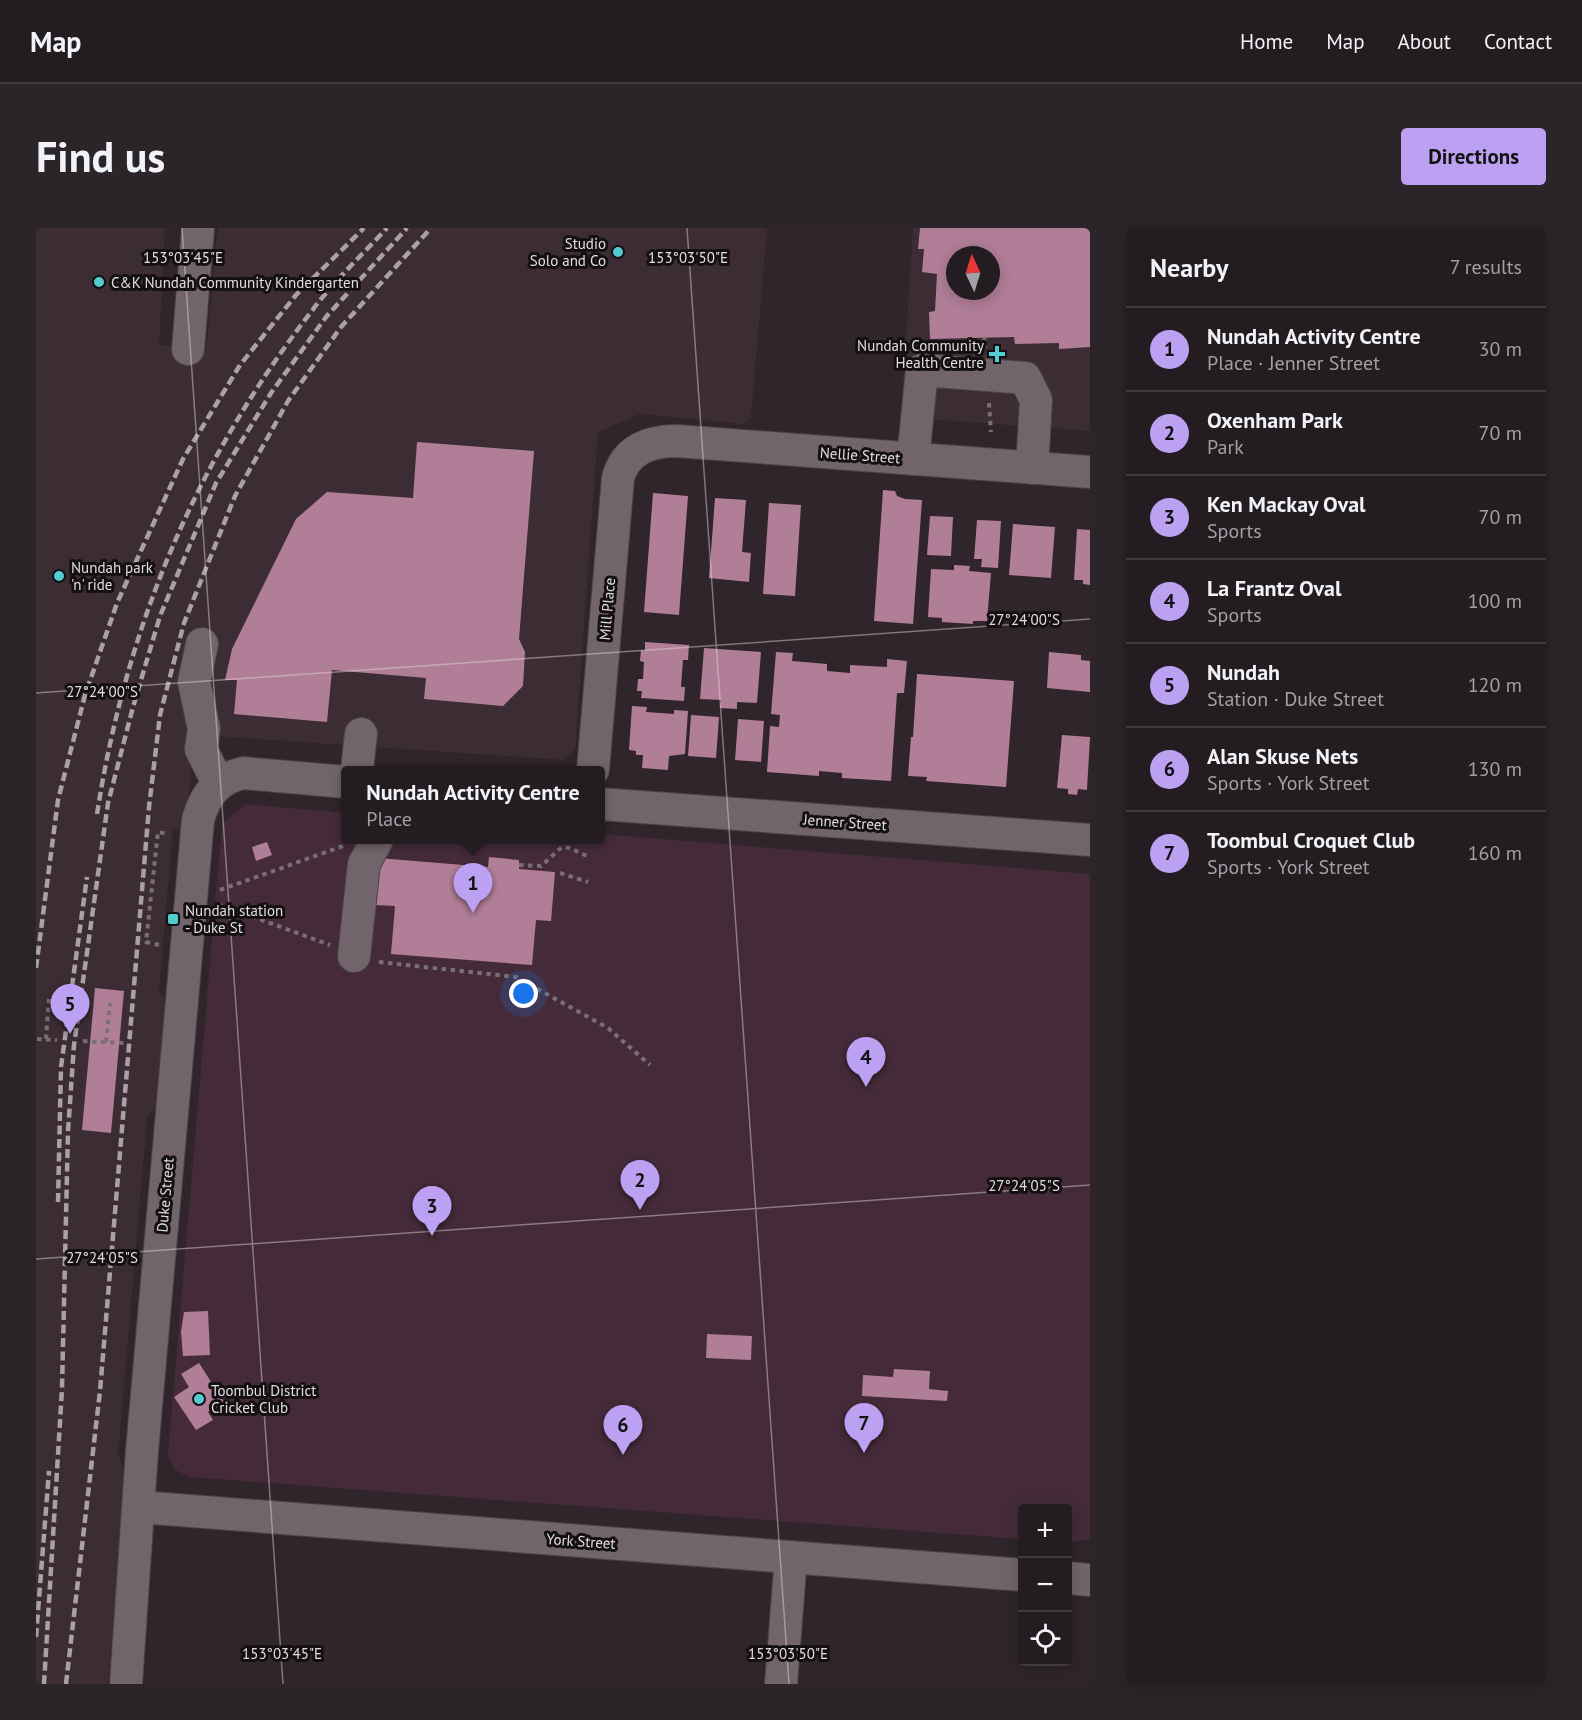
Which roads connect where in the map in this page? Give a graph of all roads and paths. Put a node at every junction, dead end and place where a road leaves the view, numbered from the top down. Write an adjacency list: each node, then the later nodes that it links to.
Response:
1 (198, 228): 2 (street)
2 (188, 349)
3 (989, 394): 4 (path)
4 (991, 432)
5 (633, 453): 6 (street, Nellie Street); 12 (street, Mill Place)
6 (913, 459): 7 (street, Nellie Street); 7 (street)
7 (1032, 468): 8 (street, Nellie Street)
8 (1090, 472)
9 (202, 644): 14 (street)
10 (361, 734): 11 (street)
11 (358, 766)
12 (593, 766)
13 (341, 782): 14 (street)
14 (218, 783): 37 (street, Duke Street)
15 (605, 804): 16 (street, Jenner Street)
16 (1090, 840)
17 (355, 844): 24 (path)
18 (364, 844): 27 (street)
19 (168, 845): 26 (path)
20 (589, 857): 21 (path)
21 (519, 865)
22 (560, 873): 23 (path)
23 (588, 882)
24 (213, 892)
25 (212, 902): 27 (path)
26 (158, 953)
27 (354, 956): 36 (path)
28 (49, 999): 31 (path)
29 (110, 1003): 34 (path)
30 (37, 1039): 31 (path)
31 (46, 1039): 32 (path)
32 (57, 1040)
33 (83, 1041): 34 (path)
34 (106, 1042): 35 (path)
35 (124, 1043)
36 (650, 1065)
37 (140, 1507): 38 (street, York Street); 42 (street, Duke Street)
38 (791, 1557): 39 (street, York Street); 43 (street)
39 (1018, 1575)
40 (1072, 1578): 41 (street)
41 (1090, 1580)
42 (126, 1684)
43 (781, 1684)

